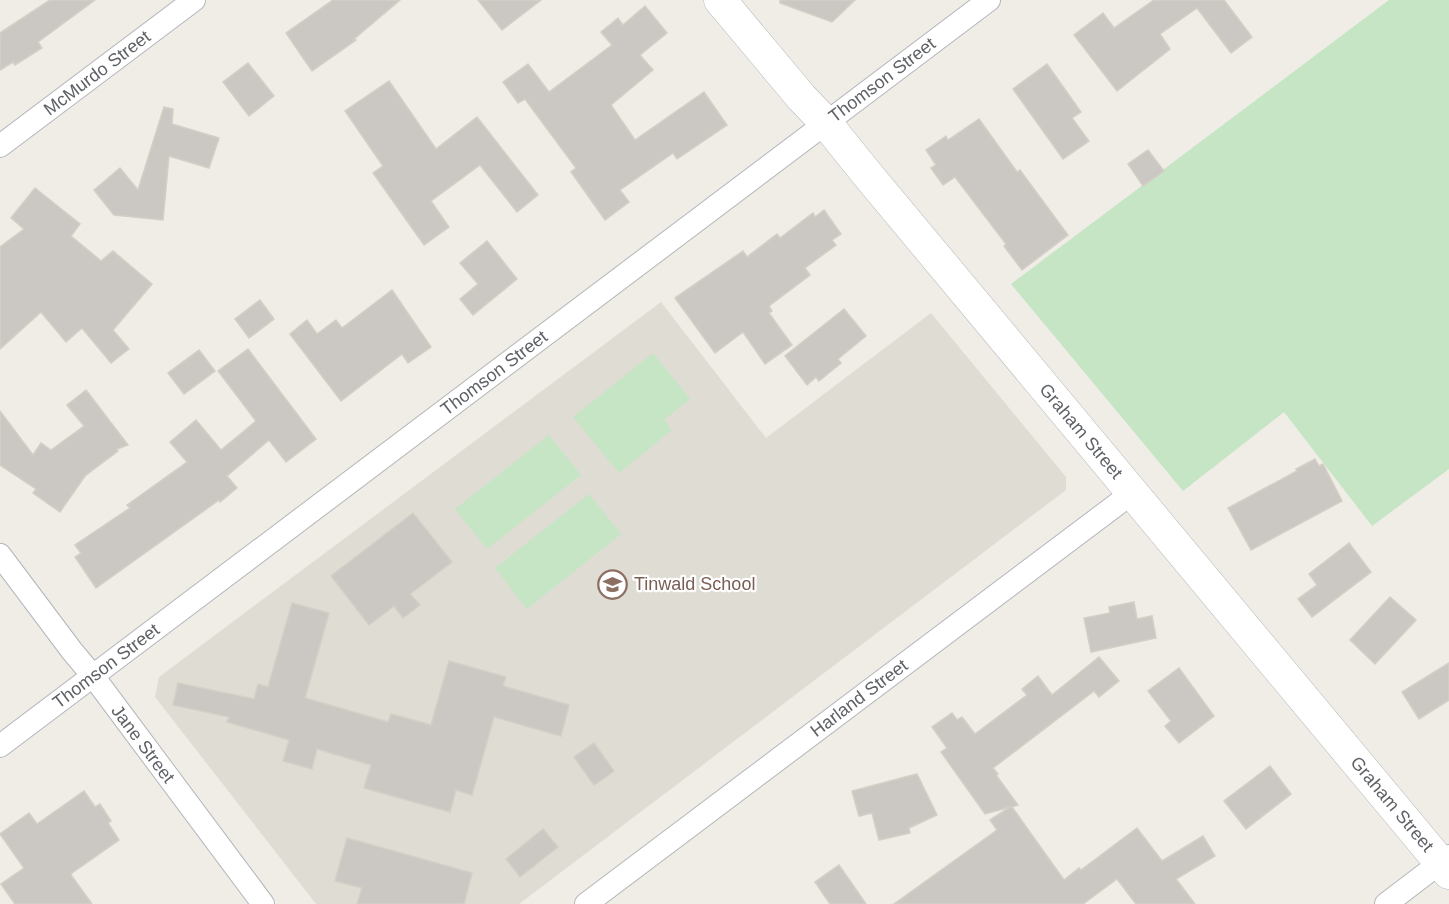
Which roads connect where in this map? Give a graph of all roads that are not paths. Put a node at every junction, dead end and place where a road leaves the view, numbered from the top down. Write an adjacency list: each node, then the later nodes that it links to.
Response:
1 (194, 0): 5 (street, McMurdo Street)
2 (720, 0): 4 (street, Graham Street)
3 (989, 0): 4 (street, Thomson Street)
4 (826, 123): 6 (street, Graham Street); 8 (street, Thomson Street)
5 (0, 146)
6 (1132, 493): 10 (street, Graham Street); 12 (street, Harland Street)
7 (0, 555): 8 (street, Jane Street)
8 (93, 676): 9 (street, Thomson Street); 11 (street, Jane Street)
9 (0, 746)
10 (1446, 864): 13 (street)
11 (263, 904)
12 (586, 904)
13 (1386, 904)

